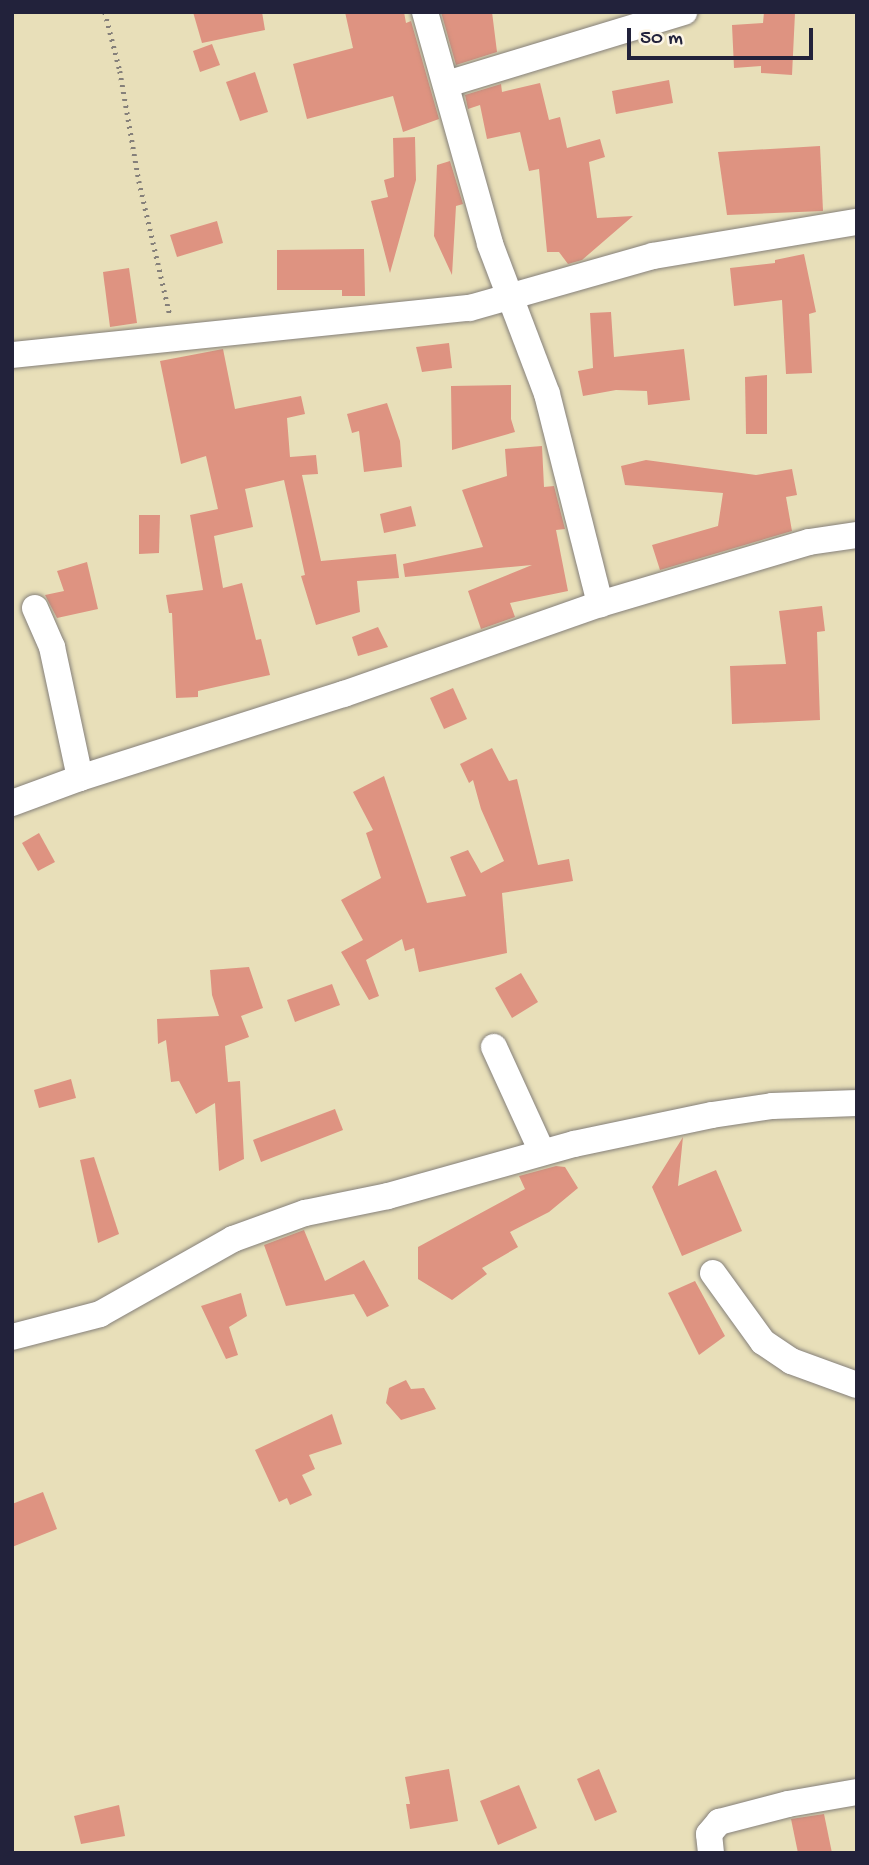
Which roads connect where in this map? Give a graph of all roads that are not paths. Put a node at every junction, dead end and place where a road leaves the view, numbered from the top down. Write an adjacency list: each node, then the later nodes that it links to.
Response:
1 (425, 12): 3 (street)
2 (684, 12): 3 (street)
3 (447, 84): 5 (street)
4 (857, 222): 5 (street)
5 (510, 298): 6 (street); 8 (street)
6 (12, 355)
7 (857, 536): 8 (street)
8 (600, 604): 10 (street)
9 (35, 608): 10 (street)
10 (80, 778): 11 (street)
11 (12, 803)
12 (495, 1047): 14 (street)
13 (857, 1102): 14 (street)
14 (542, 1152): 16 (street)
15 (713, 1273): 17 (street)
16 (12, 1337)
17 (857, 1385)
18 (857, 1792): 19 (street)
19 (710, 1853)

